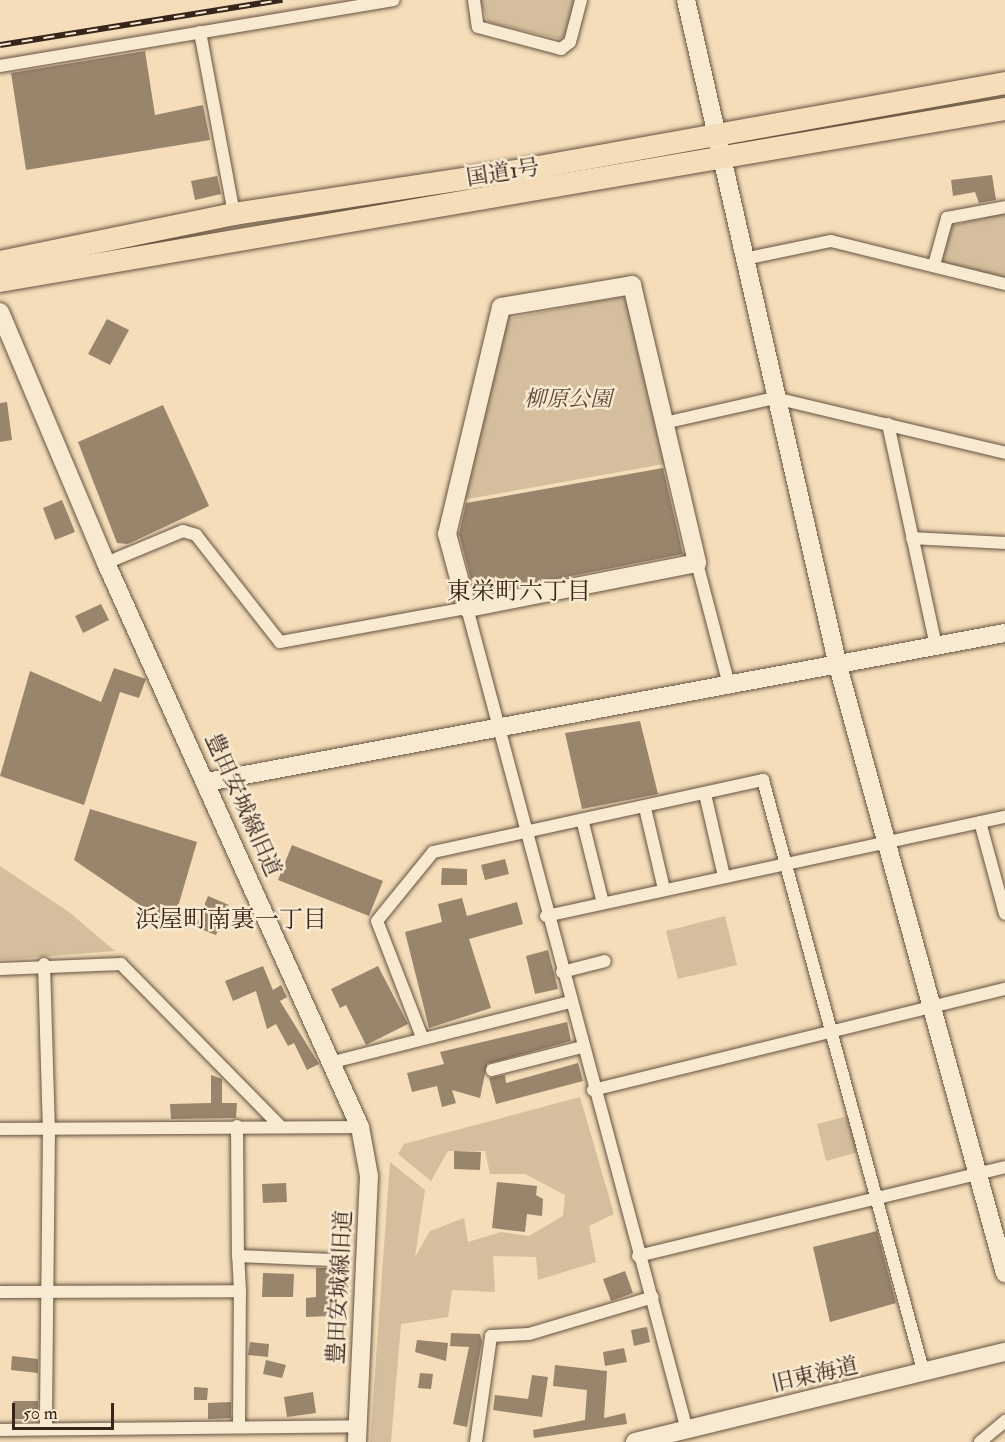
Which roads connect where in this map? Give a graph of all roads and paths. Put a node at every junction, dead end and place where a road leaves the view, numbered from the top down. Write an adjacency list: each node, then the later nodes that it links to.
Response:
1 (393, 0): 5 (street)
2 (474, 0): 3 (street)
3 (581, 0)
4 (686, 0): 9 (street)
5 (200, 32): 6 (street); 12 (street)
6 (0, 66)
7 (1005, 82): 9 (highway, 国道1号)
8 (1005, 109): 10 (highway, 国道1号)
9 (717, 134): 10 (street); 12 (highway, 国道1号)
10 (722, 157): 13 (street); 16 (highway, 国道1号)
11 (1005, 207): 15 (street)
12 (234, 214): 14 (highway, 国道1号)
13 (744, 259): 15 (street); 19 (street)
14 (0, 262)
15 (934, 265): 17 (street)
16 (0, 281)
17 (1005, 284)
18 (0, 312): 25 (street, 豊田安城線旧道)
19 (775, 398): 20 (street); 21 (street); 30 (street)
20 (664, 423): 26 (street); 27 (street)
21 (888, 424): 22 (street); 23 (street)
22 (1005, 453)
23 (912, 538): 24 (street); 29 (street)
24 (1005, 543)
25 (106, 563): 27 (street); 33 (street, 豊田安城線旧道)
26 (697, 563): 27 (street); 31 (street)
27 (467, 608): 32 (street)
28 (1005, 633): 29 (street)
29 (936, 646): 30 (street)
30 (838, 666): 31 (street); 40 (street)
31 (729, 686): 32 (street)
32 (497, 730): 33 (street); 39 (street)
33 (207, 782): 57 (street, 豊田安城線旧道)
34 (705, 794): 35 (street); 41 (street); 42 (street)
35 (645, 808): 38 (street); 43 (street)
36 (1005, 817): 37 (street)
37 (980, 822): 40 (street); 45 (street)
38 (583, 823): 39 (street); 44 (street)
39 (525, 834): 46 (street); 55 (street)
40 (886, 839): 41 (street); 53 (street)
41 (787, 862): 42 (street); 54 (street)
42 (724, 876): 43 (street)
43 (664, 889): 44 (street)
44 (603, 903): 46 (street)
45 (1005, 914)
46 (546, 916): 50 (street)
47 (605, 961): 50 (street)
48 (44, 964): 49 (street); 60 (street); 63 (street)
49 (0, 969)
50 (562, 972): 52 (street)
51 (1005, 989): 53 (street)
52 (570, 1002): 55 (street); 56 (street)
53 (932, 1005): 54 (street); 66 (street)
54 (833, 1030): 59 (street); 67 (street)
55 (422, 1037): 57 (street)
56 (582, 1047): 58 (street); 59 (street)
57 (333, 1062): 62 (street, 豊田安城線旧道)
58 (492, 1070)
59 (593, 1090): 69 (street)
60 (279, 1125): 61 (street); 62 (street)
61 (237, 1126): 63 (street); 68 (street)
62 (360, 1127): 83 (street, 豊田安城線旧道)
63 (49, 1128): 64 (street); 72 (street)
64 (0, 1129)
65 (1005, 1167): 66 (street)
66 (980, 1175): 67 (street); 71 (street)
67 (878, 1200): 69 (street); 77 (street)
68 (238, 1256): 70 (street); 73 (street)
69 (638, 1256): 75 (street)
70 (332, 1260)
71 (1005, 1273)
72 (50, 1291): 73 (street); 74 (street); 80 (street)
73 (240, 1291): 79 (street)
74 (0, 1292)
75 (653, 1297): 82 (street); 84 (street)
76 (1005, 1352): 77 (street, 旧東海道)
77 (924, 1374): 82 (street, 旧東海道)
78 (1005, 1421): 86 (street)
79 (238, 1427): 80 (street); 83 (street)
80 (46, 1429): 81 (street)
81 (0, 1430)
82 (687, 1430): 85 (street, 旧東海道)
83 (357, 1434)
84 (476, 1442)
85 (635, 1442)
86 (980, 1442)

